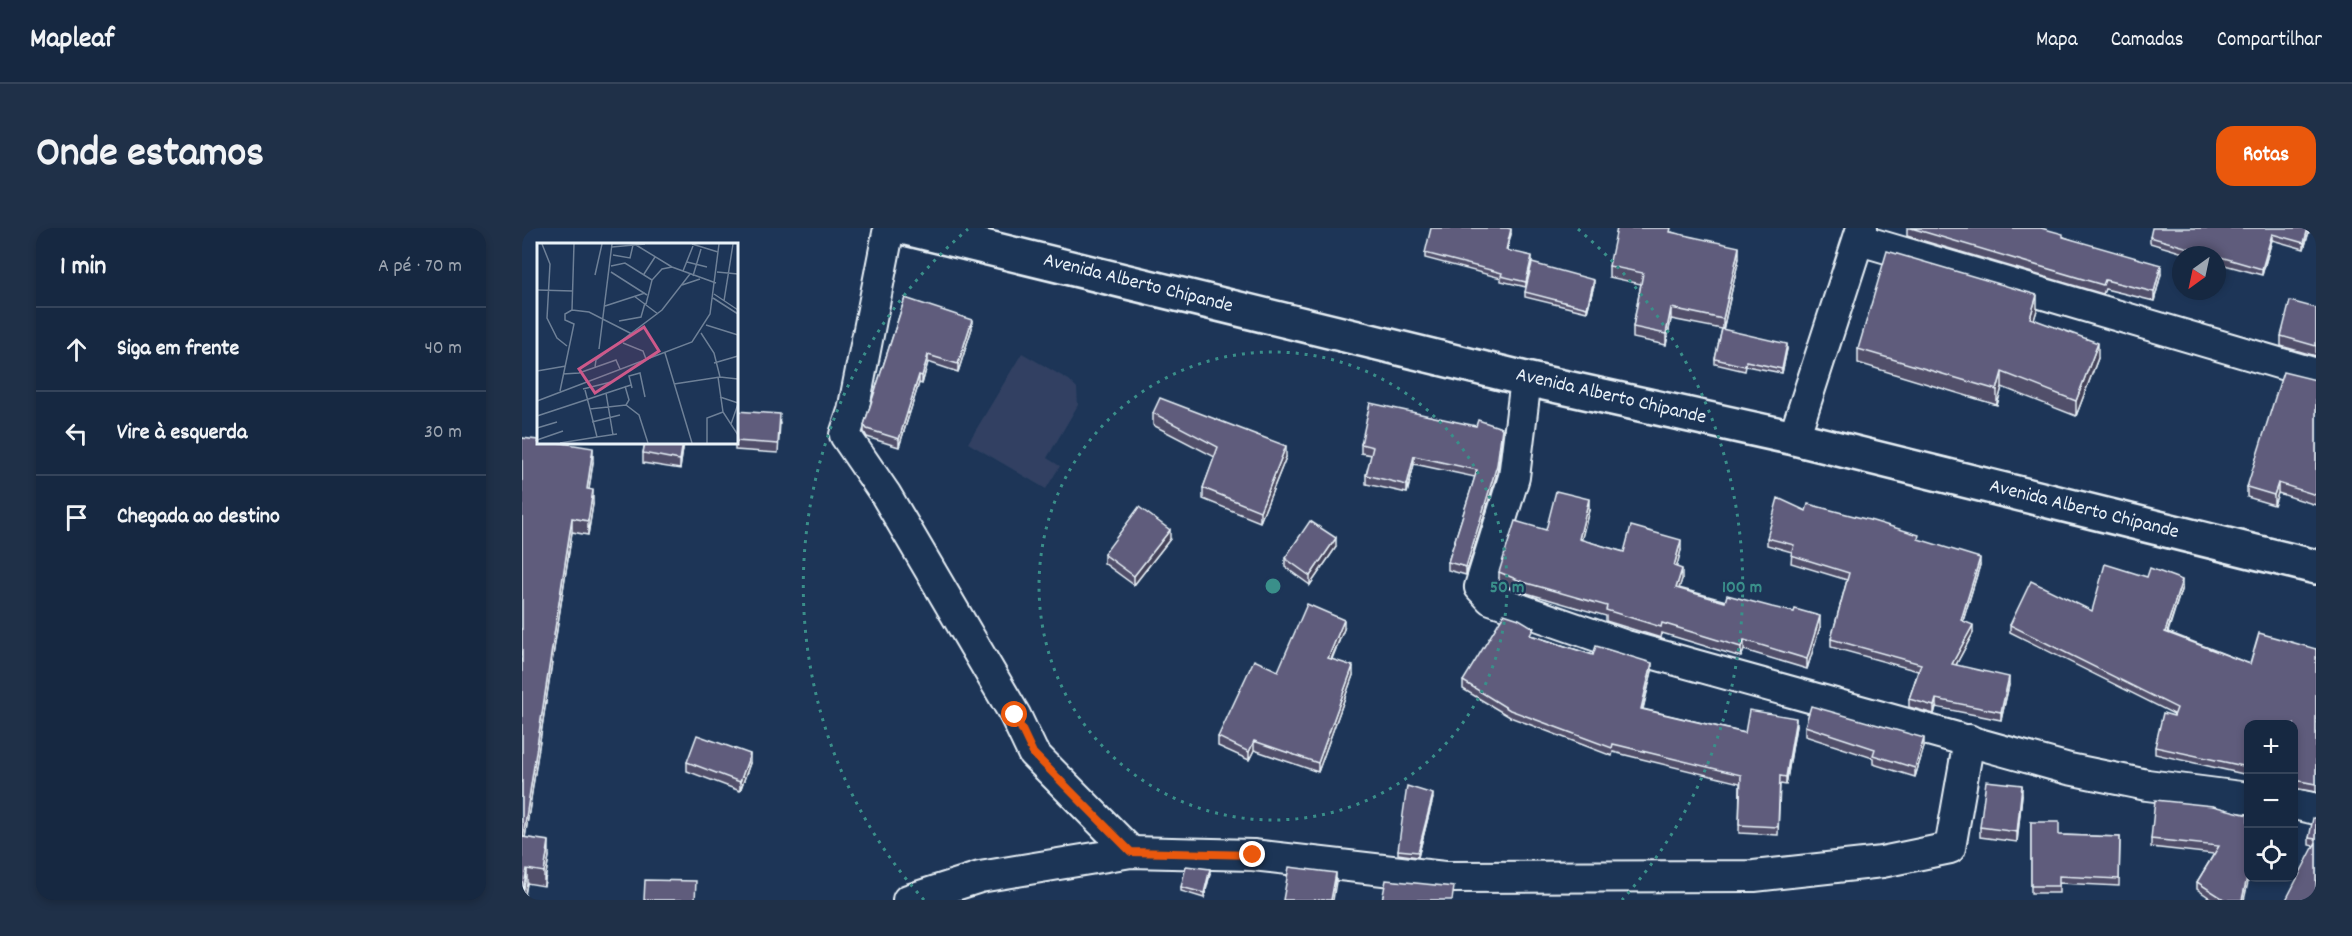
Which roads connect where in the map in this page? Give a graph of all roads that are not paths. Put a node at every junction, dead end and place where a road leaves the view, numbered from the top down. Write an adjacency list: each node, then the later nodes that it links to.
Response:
1 (889, 228): 12 (street)
2 (906, 228): 5 (main road, Avenida Alberto Chipande)
3 (1861, 234): 4 (street); 6 (street)
4 (2316, 374)
5 (1526, 379): 6 (main road, Avenida Alberto Chipande); 8 (street)
6 (1794, 438): 7 (main road, Avenida Alberto Chipande)
7 (2316, 567)
8 (1969, 740): 9 (street); 12 (street)
9 (2244, 797)
10 (2298, 805): 11 (street)
11 (2316, 809)
12 (1131, 852): 13 (street)
13 (908, 900)

